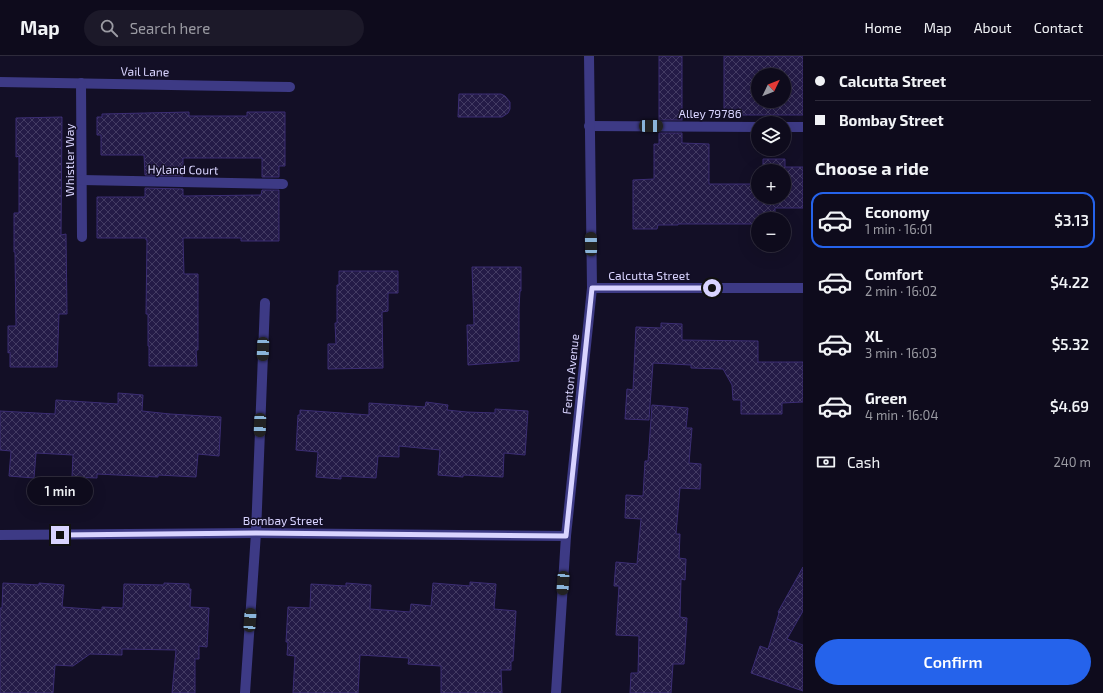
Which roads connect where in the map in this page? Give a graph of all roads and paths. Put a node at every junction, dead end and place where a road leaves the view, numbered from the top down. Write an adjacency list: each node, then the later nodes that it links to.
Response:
1 (588, 56): 5 (street, Fenton Avenue)
2 (0, 82): 3 (street, Vail Lane)
3 (81, 83): 4 (street, Vail Lane); 9 (street, Whistler Way)
4 (290, 87)
5 (590, 126): 6 (street, Alley 79786); 12 (street, Fenton Avenue)
6 (751, 126)
7 (791, 127): 8 (street)
8 (803, 127)
9 (82, 180): 10 (street, Hyland Court); 11 (street, Whistler Way)
10 (283, 184)
11 (82, 237)
12 (592, 288): 13 (street, Calcutta Street); 17 (street, Fenton Avenue)
13 (803, 288)
14 (265, 302): 15 (street)
15 (256, 533): 16 (street, Bombay Street); 17 (street, Bombay Street); 18 (street)
16 (0, 535)
17 (566, 536): 19 (street, Fenton Avenue)
18 (245, 693)
19 (556, 693)

